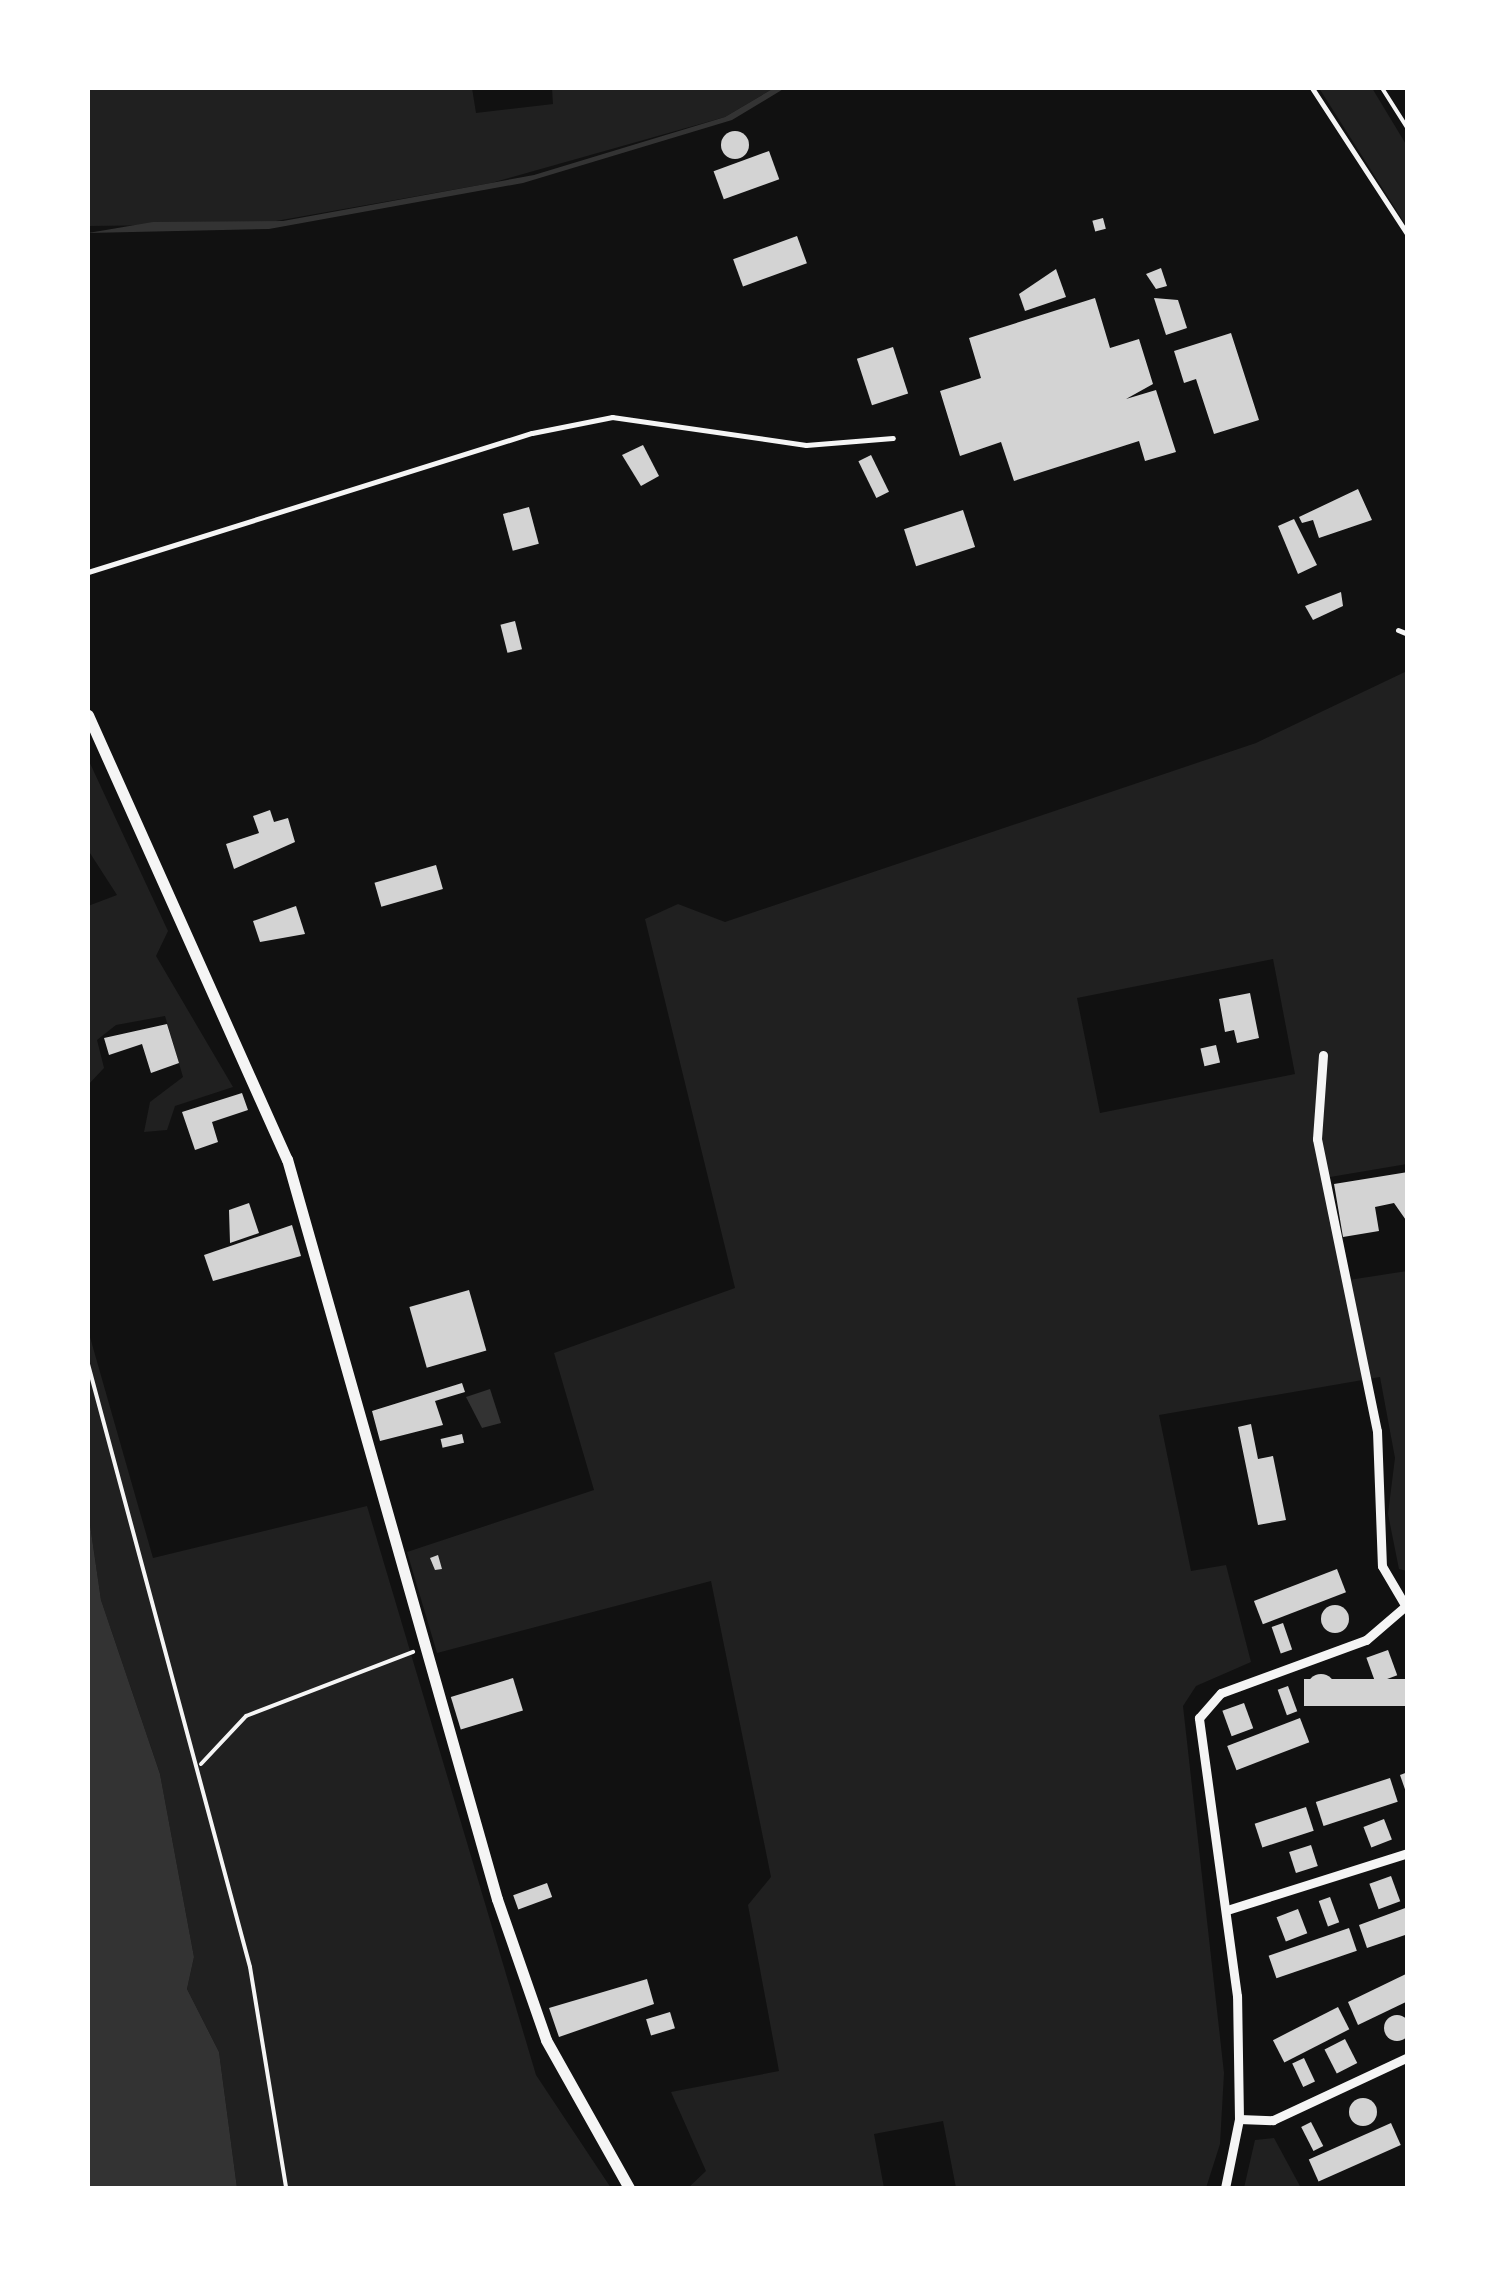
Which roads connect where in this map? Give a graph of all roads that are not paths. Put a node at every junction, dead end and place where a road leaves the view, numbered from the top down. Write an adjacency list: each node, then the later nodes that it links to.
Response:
1 (1312, 88): 2 (lane)
2 (1408, 235)
3 (892, 438): 4 (lane)
4 (88, 572)
5 (1398, 630): 6 (lane)
6 (1408, 634)
7 (88, 716): 14 (street)
8 (1322, 1055): 9 (street)
9 (1406, 1604): 11 (street)
10 (1408, 1853): 11 (street)
11 (1227, 1910): 13 (street)
12 (1408, 2057): 13 (street)
13 (1240, 2119): 15 (street)
14 (630, 2188)
15 (1225, 2188)

